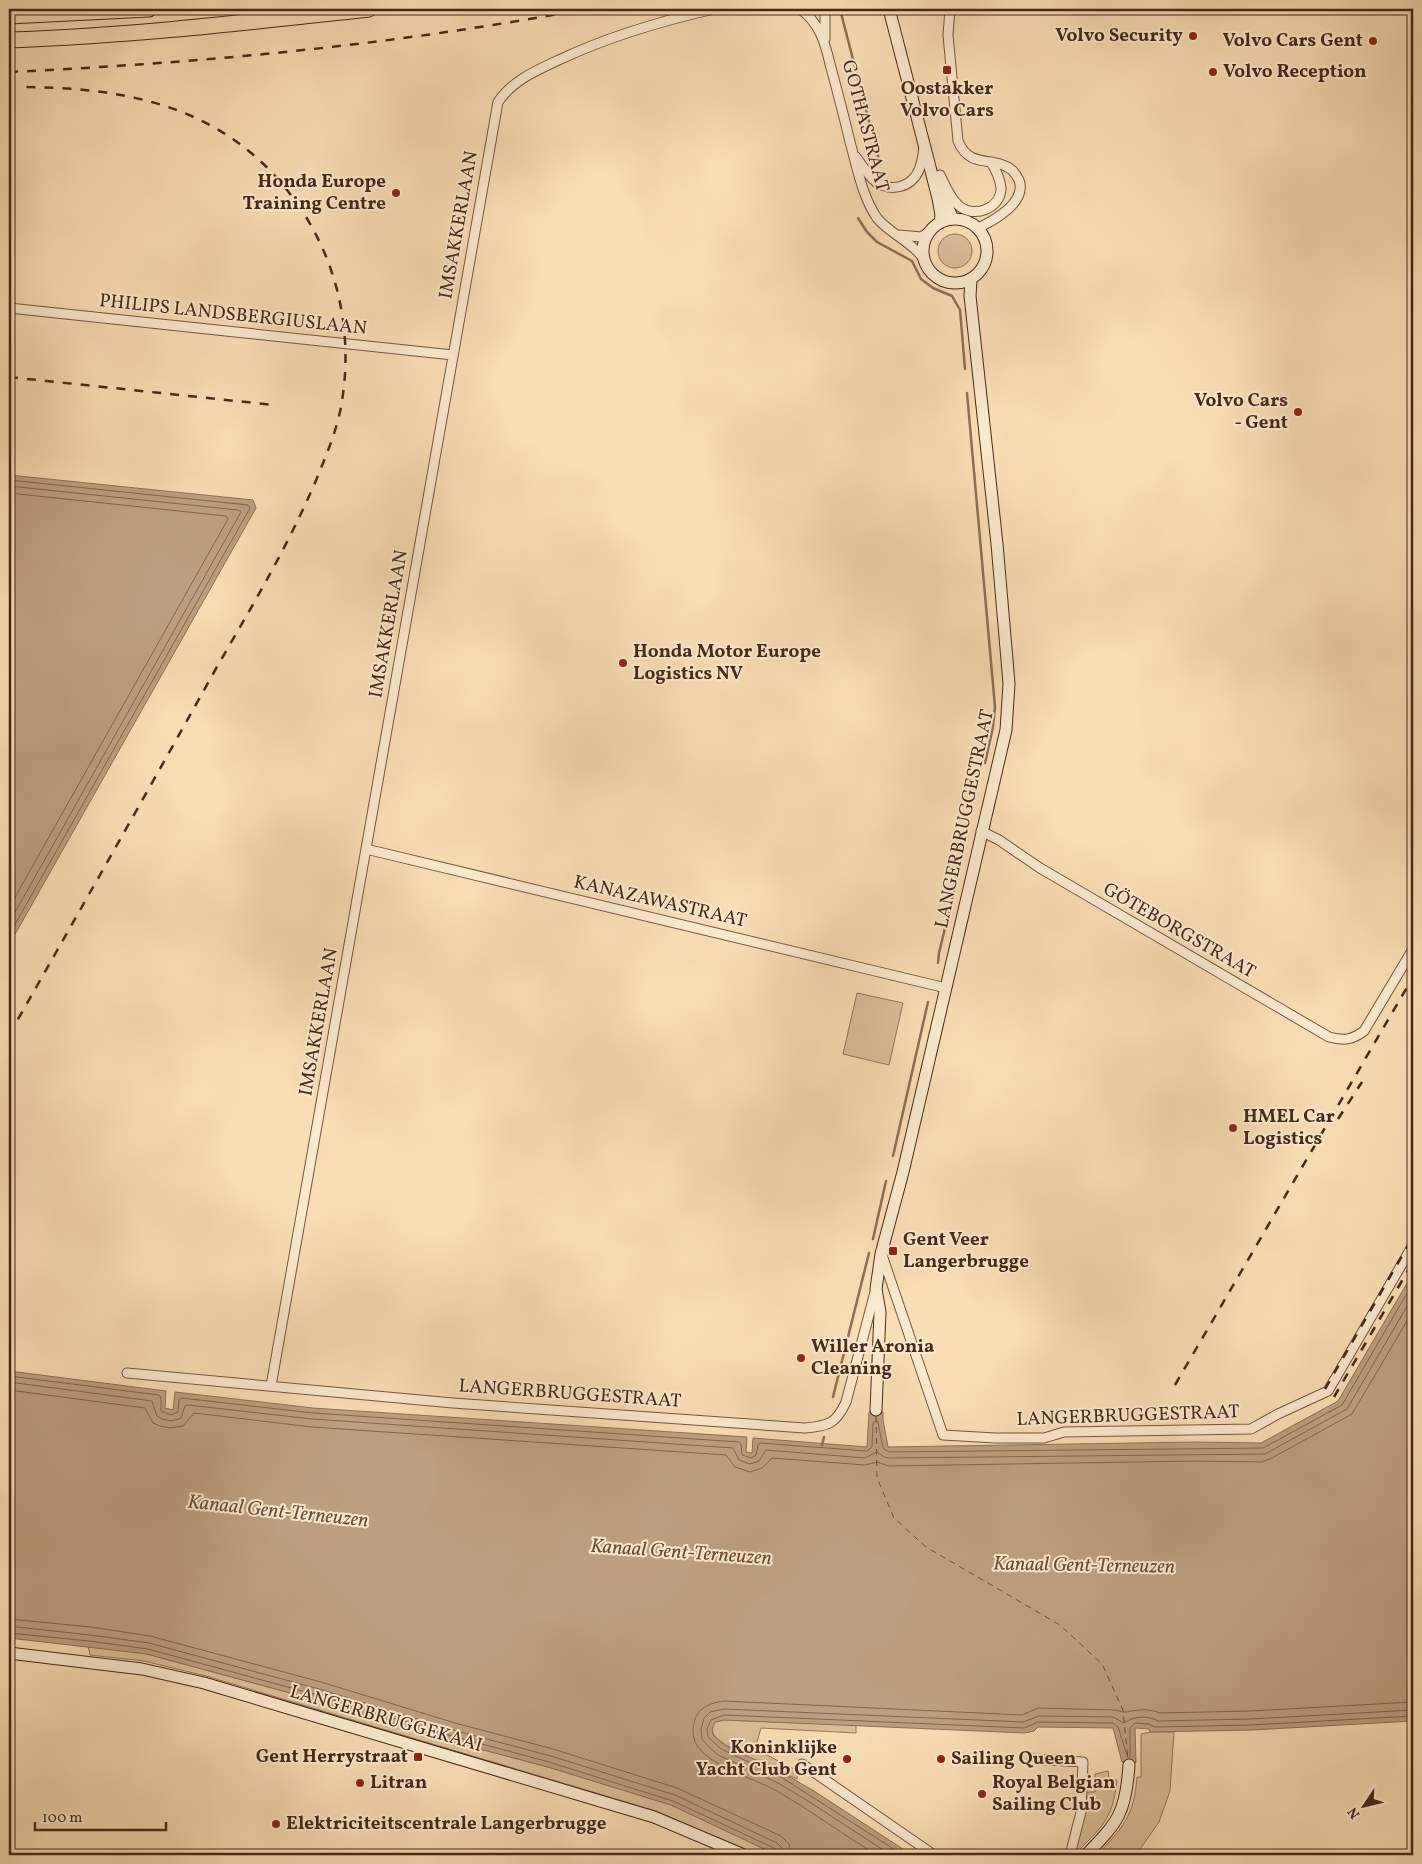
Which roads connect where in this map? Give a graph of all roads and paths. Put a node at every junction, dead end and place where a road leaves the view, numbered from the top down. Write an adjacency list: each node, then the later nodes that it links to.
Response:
1 (9, 9): 2 (highway)
2 (27, 9)
3 (149, 9): 11 (highway)
4 (369, 9): 12 (highway)
5 (714, 9): 28 (street, IMSAKKERLAAN)
6 (800, 9): 13 (street)
7 (824, 9): 13 (street)
8 (889, 9): 14 (main road)
9 (896, 9): 17 (main road)
10 (950, 9): 16 (street)
11 (9, 16)
12 (9, 40)
13 (826, 44): 15 (street, GOTHASTRAAT)
14 (924, 144): 15 (street); 19 (main road)
15 (853, 154): 22 (street, GOTHASTRAAT)
16 (991, 162): 17 (street); 20 (street)
17 (940, 175): 18 (main road)
18 (953, 219): 19 (main road); 20 (main road)
19 (940, 223): 21 (main road)
20 (978, 228): 24 (main road)
21 (929, 232): 22 (street); 23 (main road)
22 (897, 235): 23 (street, GOTHASTRAAT)
23 (923, 258): 25 (main road, LANGERBRUGGESTRAAT)
24 (971, 280): 25 (main road); 27 (main road, LANGERBRUGGESTRAAT)
25 (952, 284): 27 (main road, LANGERBRUGGESTRAAT)
26 (9, 308): 28 (street, PHILIPS LANDSBERGIUSLAAN)
27 (974, 325): 29 (main road, LANGERBRUGGESTRAAT)
28 (453, 355): 30 (street, IMSAKKERLAAN)
29 (982, 831): 31 (street, GÖTEBORGSTRAAT); 32 (main road, LANGERBRUGGESTRAAT)
30 (366, 849): 32 (street, KANAZAWASTRAAT); 37 (street, IMSAKKERLAAN)
31 (1413, 949)
32 (946, 988): 34 (main road, LANGERBRUGGESTRAAT)
33 (1413, 1244): 34 (street, LANGERBRUGGESTRAAT)
34 (881, 1254): 35 (main road, LANGERBRUGGESTRAAT)
35 (876, 1289): 37 (street, LANGERBRUGGESTRAAT); 38 (main road)
36 (127, 1373): 37 (street, LANGERBRUGGESTRAAT)
37 (271, 1386)
38 (876, 1410)
39 (9, 1653): 43 (main road, LANGERBRUGGEKAAI)
40 (1032, 1759): 45 (street)
41 (802, 1764): 44 (street)
42 (1129, 1766): 46 (main road)
43 (744, 1855)
44 (934, 1855)
45 (1070, 1855)
46 (1086, 1855)

